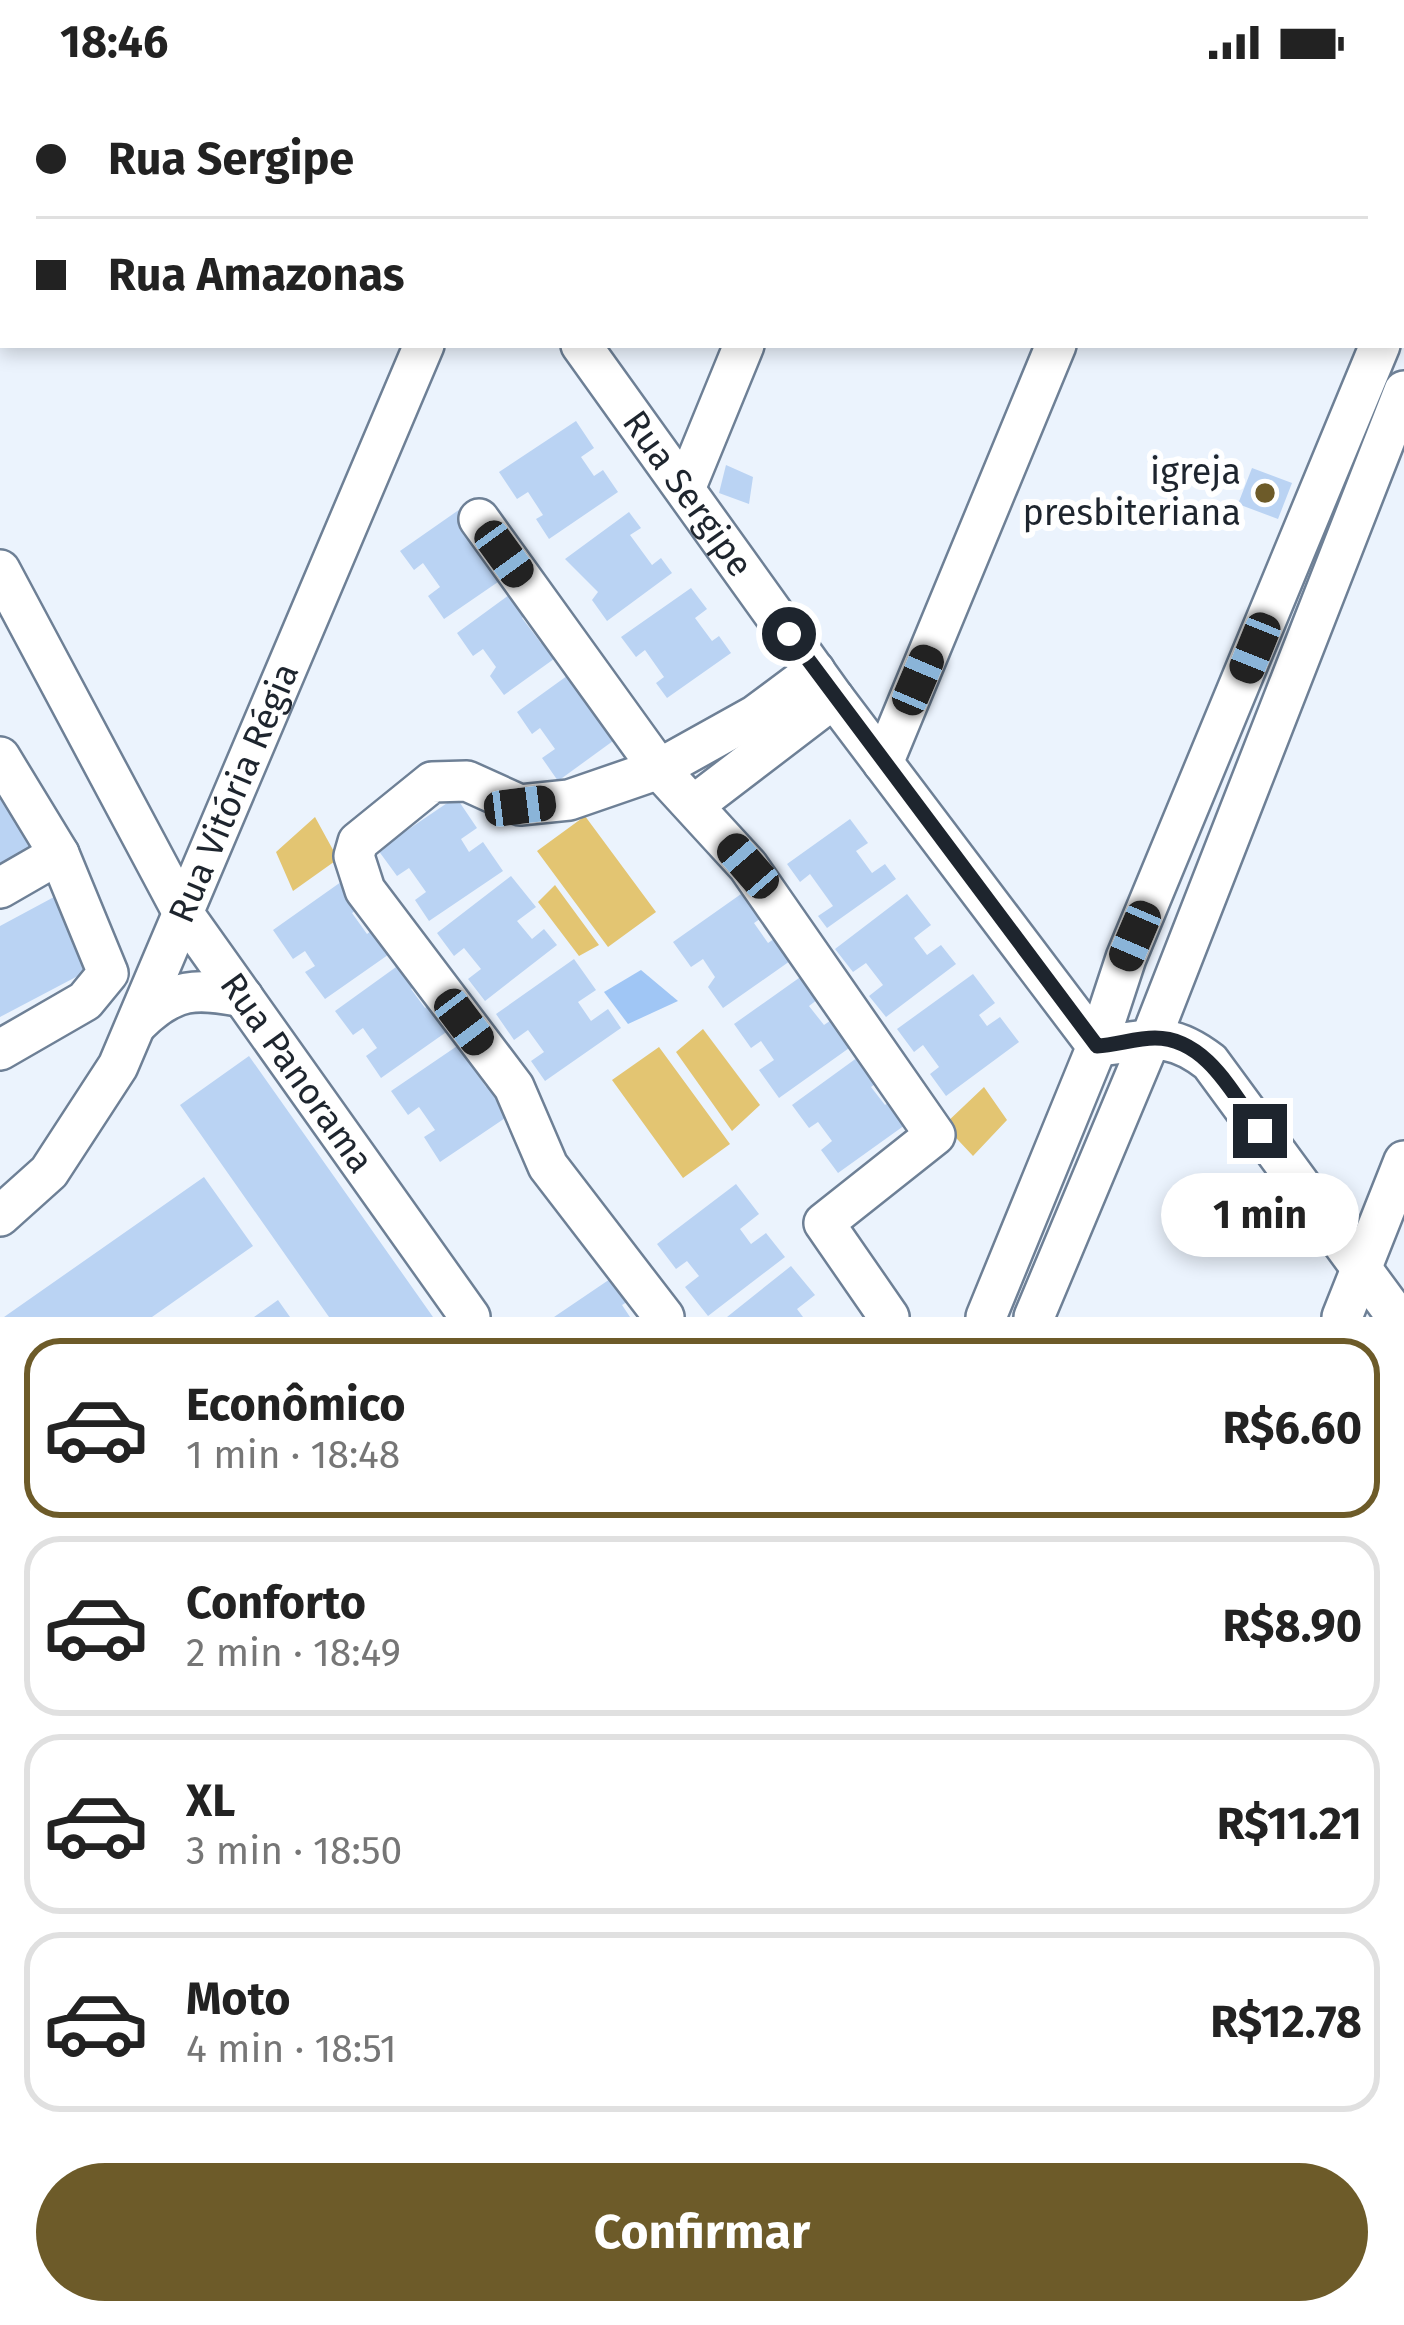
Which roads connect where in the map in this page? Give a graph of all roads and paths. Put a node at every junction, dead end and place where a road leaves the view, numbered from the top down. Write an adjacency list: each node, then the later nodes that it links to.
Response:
1 (423, 348): 17 (street, Rua Vitória Régia)
2 (582, 348): 7 (street, Rua Sergipe)
3 (743, 348): 7 (street)
4 (1055, 348): 12 (street)
5 (1379, 348): 22 (street)
6 (1404, 391): 18 (street)
7 (685, 489): 10 (street, Rua Sergipe)
8 (478, 518): 13 (street)
9 (0, 570): 17 (street, Rua Panorama)
10 (825, 684): 12 (street, Rua Sergipe); 13 (street); 14 (street)
11 (0, 757): 15 (street)
12 (884, 763): 22 (street, Rua Sergipe)
13 (659, 769): 14 (street); 29 (street)
14 (694, 805): 30 (street)
15 (59, 854): 16 (street); 23 (street)
16 (0, 888)
17 (183, 913): 19 (street, Rua Panorama); 20 (street, Rua Vitória Régia)
18 (1174, 979): 21 (street); 24 (street)
19 (243, 998): 20 (street); 28 (street, Rua Panorama)
20 (134, 1027): 26 (street, Rua Vitória Régia)
21 (1150, 1038): 22 (street); 24 (street); 32 (street)
22 (1097, 1046): 31 (street)
23 (0, 1051)
24 (1210, 1062): 27 (street)
25 (1404, 1161): 27 (street)
26 (0, 1216)
27 (1361, 1268): 33 (street); 34 (street)
28 (470, 1317)
29 (664, 1317)
30 (889, 1317)
31 (986, 1317)
32 (1034, 1317)
33 (1342, 1317)
34 (1396, 1317)

